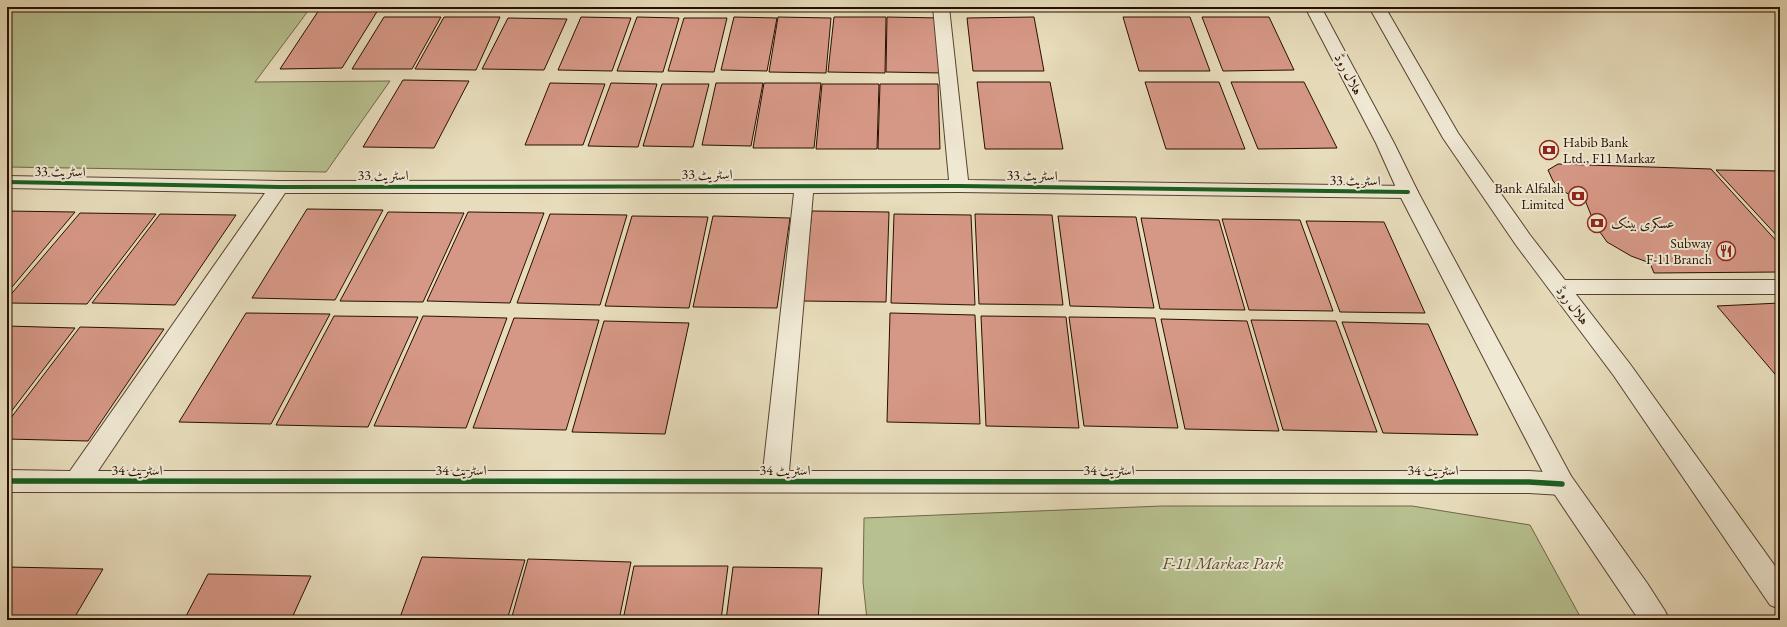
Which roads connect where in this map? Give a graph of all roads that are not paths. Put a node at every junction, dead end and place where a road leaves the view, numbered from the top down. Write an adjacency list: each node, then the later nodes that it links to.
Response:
1 (941, 7): 6 (street)
2 (1314, 7): 8 (street, ہلال روڈ)
3 (1380, 8): 9 (street, ہلال روڈ)
4 (7, 182): 7 (street, اسٹریٹ 33)
5 (804, 186): 6 (street, اسٹریٹ 33); 7 (street, اسٹریٹ 33); 13 (street)
6 (959, 186): 8 (street, اسٹریٹ 33)
7 (279, 187): 12 (street)
8 (1408, 192): 14 (street, ہلال روڈ)
9 (1560, 287): 10 (lane); 15 (street, ہلال روڈ)
10 (1780, 287)
11 (7, 481): 12 (street, اسٹریٹ 34)
12 (77, 482): 13 (street, اسٹریٹ 34)
13 (775, 482): 14 (street, اسٹریٹ 34)
14 (1562, 484): 16 (street, ہلال روڈ)
15 (1780, 596)
16 (1655, 620)

